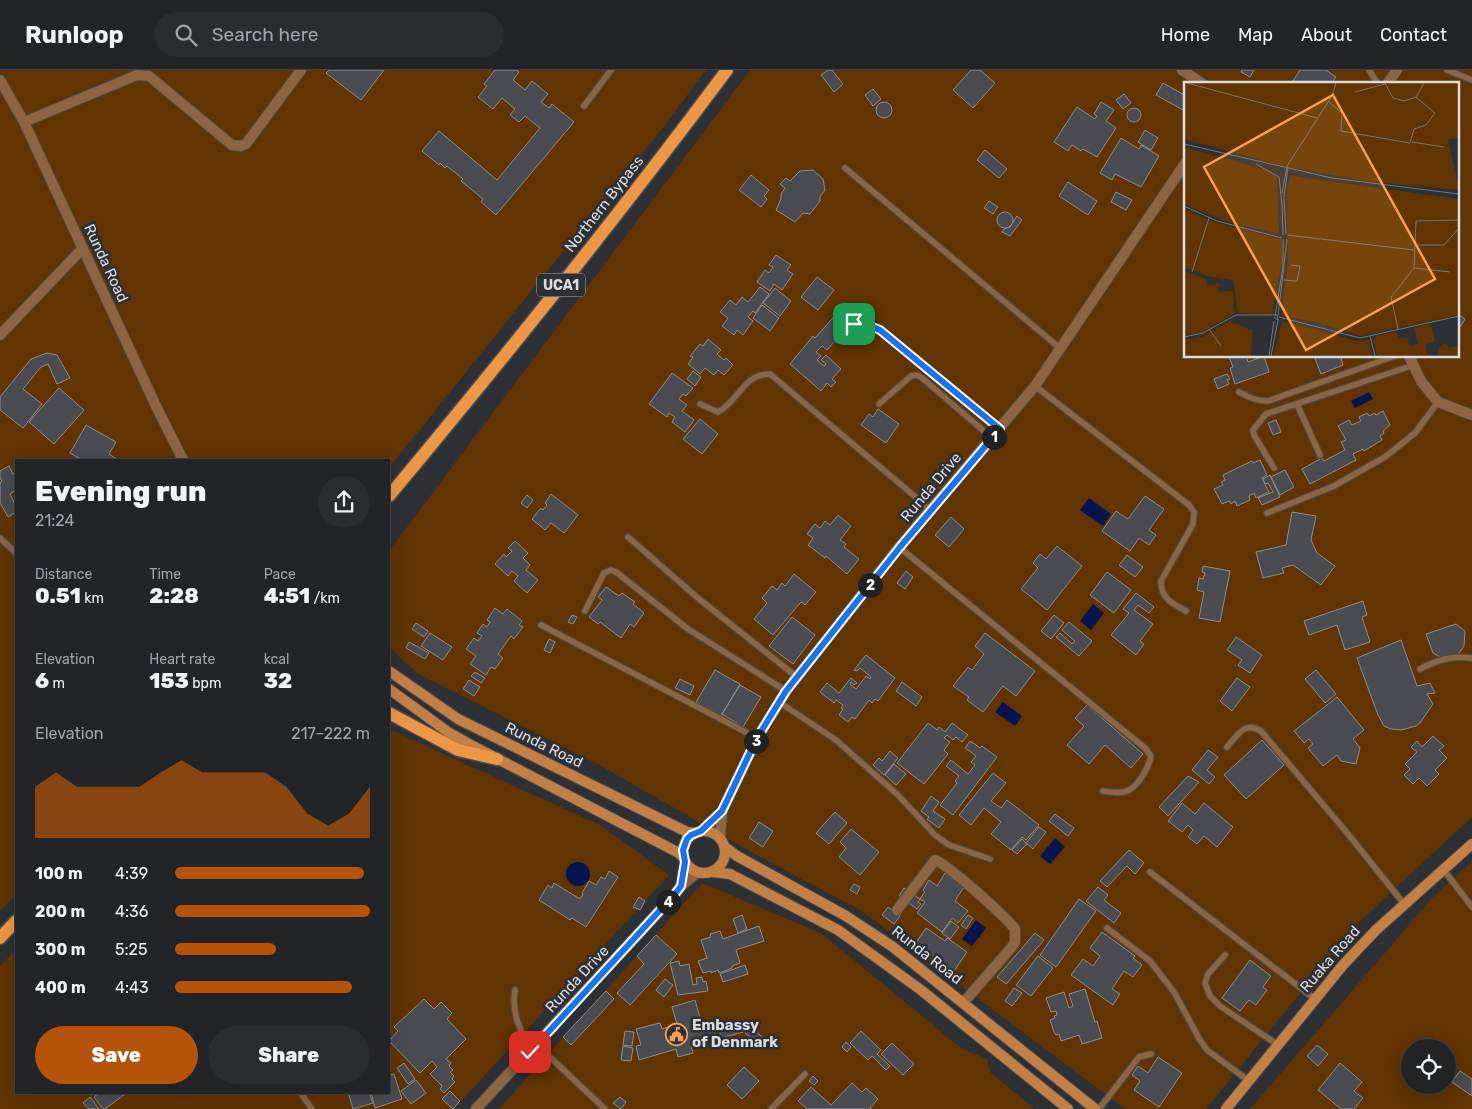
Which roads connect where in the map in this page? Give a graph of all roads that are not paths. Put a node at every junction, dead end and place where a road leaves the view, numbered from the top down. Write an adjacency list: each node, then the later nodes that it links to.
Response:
1 (301, 70): 14 (street)
2 (611, 70): 13 (lane)
3 (728, 70): 35 (main road, Northern Bypass / UCA1)
4 (1182, 70): 8 (street)
5 (1369, 70): 11 (lane)
6 (1397, 70): 12 (street)
7 (1447, 70): 10 (lane)
8 (1198, 77)
9 (0, 80): 14 (street, Runda Road)
10 (1472, 80)
11 (1377, 82)
12 (1388, 82)
13 (584, 106)
14 (24, 122): 17 (street, Runda Road)
15 (1184, 165): 20 (street, Runda Drive)
16 (845, 168): 20 (lane)
17 (83, 248): 18 (street); 33 (street, Runda Road)
18 (0, 335)
19 (837, 340): 30 (lane)
20 (1061, 349): 23 (street, Runda Drive)
21 (1389, 358): 24 (lane)
22 (1412, 361): 25 (street); 28 (lane)
23 (1036, 386): 30 (street, Runda Drive); 42 (lane)
24 (1239, 392)
25 (1438, 402): 29 (street); 37 (lane)
26 (700, 404): 36 (lane)
27 (879, 404): 31 (lane)
28 (1297, 404): 32 (lane); 34 (lane)
29 (1472, 415)
30 (1000, 429): 31 (street, Runda Drive)
31 (992, 438): 36 (street, Runda Drive)
32 (1320, 455)
33 (182, 459)
34 (1274, 468)
35 (390, 495)
36 (931, 510): 40 (street, Runda Drive)
37 (1267, 513)
38 (628, 537): 48 (lane)
39 (0, 538): 41 (lane)
40 (900, 547): 48 (street, Runda Drive); 56 (lane)
41 (15, 552)
42 (1186, 610)
43 (585, 611): 50 (lane)
44 (541, 625): 53 (lane)
45 (1472, 658): 46 (lane)
46 (1420, 669)
47 (390, 672): 58 (street, Runda Road)
48 (797, 678): 50 (street, Runda Drive)
49 (390, 690): 55 (street)
50 (786, 691): 51 (street, Runda Drive)
51 (779, 702): 53 (street, Runda Drive); 62 (lane)
52 (390, 714): 55 (main road)
53 (757, 738): 57 (street, Runda Drive)
54 (1227, 747): 68 (lane)
55 (497, 758): 61 (street)
56 (1103, 790)
57 (722, 811): 58 (street, Runda Drive); 59 (street)
58 (697, 832): 59 (street); 61 (street, Runda Drive)
59 (722, 842): 65 (street); 77 (street, Runda Road)
60 (1472, 844): 63 (street, Ruaka Road)
61 (684, 859): 64 (street); 67 (street, Runda Drive)
62 (990, 859)
63 (1443, 870): 68 (street, Ruaka Road); 69 (lane)
64 (698, 872): 65 (street); 67 (street)
65 (712, 872): 88 (street, Runda Road)
66 (1150, 872): 76 (lane)
67 (681, 886): 79 (street, Runda Drive)
68 (1404, 904): 76 (street, Ruaka Road)
69 (1472, 906)
70 (897, 910): 77 (street)
71 (15, 922): 73 (main road)
72 (1107, 928): 82 (lane)
73 (0, 938)
74 (1225, 955): 78 (lane)
75 (515, 990): 79 (lane)
76 (1315, 999): 78 (street, Ruaka Road)
77 (963, 1003): 89 (street, Runda Road)
78 (1278, 1045): 82 (street, Ruaka Road)
79 (533, 1049): 85 (street, Runda Drive); 86 (lane)
80 (1152, 1054): 89 (lane)
81 (805, 1074): 87 (lane)
82 (1249, 1081): 90 (street, Ruaka Road)
83 (301, 1094): 84 (lane)
84 (312, 1109)
85 (476, 1109)
86 (605, 1109)
87 (771, 1109)
88 (1068, 1109)
89 (1097, 1109)
90 (1226, 1109)

